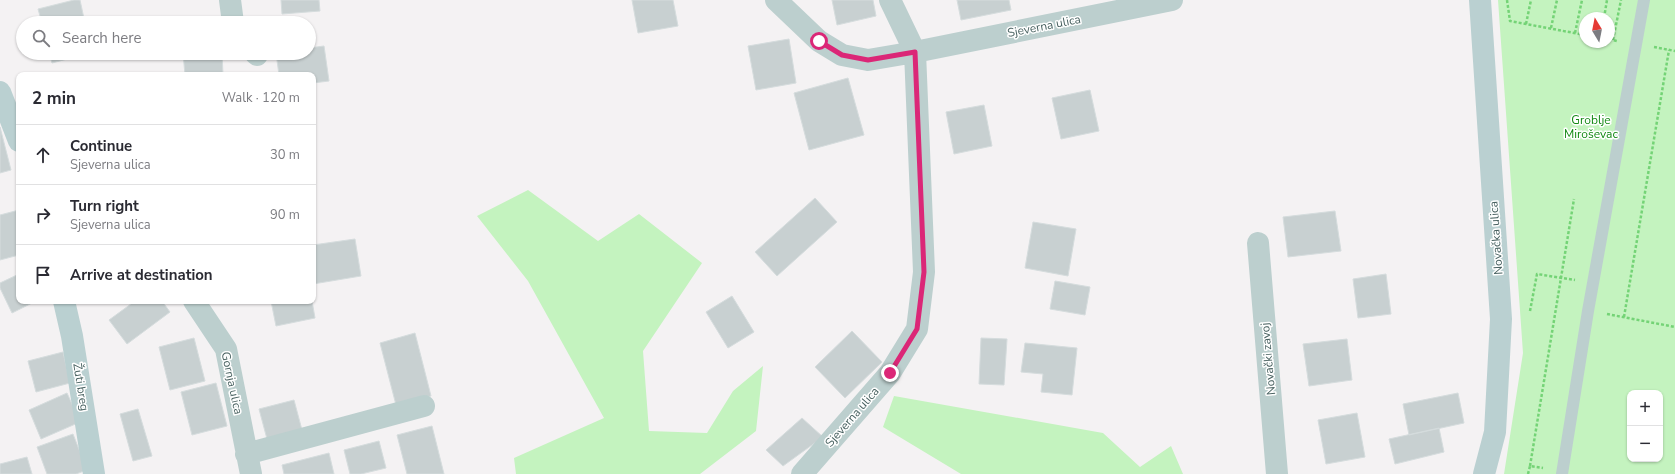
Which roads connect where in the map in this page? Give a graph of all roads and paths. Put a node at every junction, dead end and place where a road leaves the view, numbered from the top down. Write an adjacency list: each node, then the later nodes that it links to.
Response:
1 (230, 0): 14 (street)
2 (776, 0): 21 (street, Sjeverna ulica)
3 (890, 0): 21 (street, Sjeverna ulica)
4 (1172, 0): 21 (street, Sjeverna ulica)
5 (1480, 0): 40 (street, Novačka ulica)
6 (1507, 0): 15 (path)
7 (1531, 0): 15 (path)
8 (1557, 0): 16 (path)
9 (1582, 0): 18 (path)
10 (1607, 0): 13 (path)
11 (1621, 0): 17 (path)
12 (1644, 0): 27 (lane)
13 (1605, 12)
14 (232, 16)
15 (1526, 24): 16 (path)
16 (1551, 28): 18 (path)
17 (1615, 30)
18 (1575, 33): 19 (path)
19 (1579, 34)
20 (1669, 50): 32 (path)
21 (915, 52): 38 (street, Sjeverna ulica)
22 (0, 92): 23 (street)
23 (16, 133)
24 (1574, 199): 26 (path)
25 (1258, 243): 39 (street, Novački zavoj)
26 (1561, 277): 27 (path); 30 (path); 36 (path)
27 (1593, 283): 31 (lane)
28 (65, 304): 37 (street, Žuti breg)
29 (196, 304): 35 (street, Gornja ulica)
30 (1530, 311)
31 (1588, 311): 32 (path); 41 (lane)
32 (1624, 317): 33 (path)
33 (1675, 327)
34 (424, 406): 35 (street)
35 (248, 464)
36 (1530, 466)
37 (94, 474)
38 (802, 474)
39 (1277, 474)
40 (1484, 474)
41 (1562, 474)

